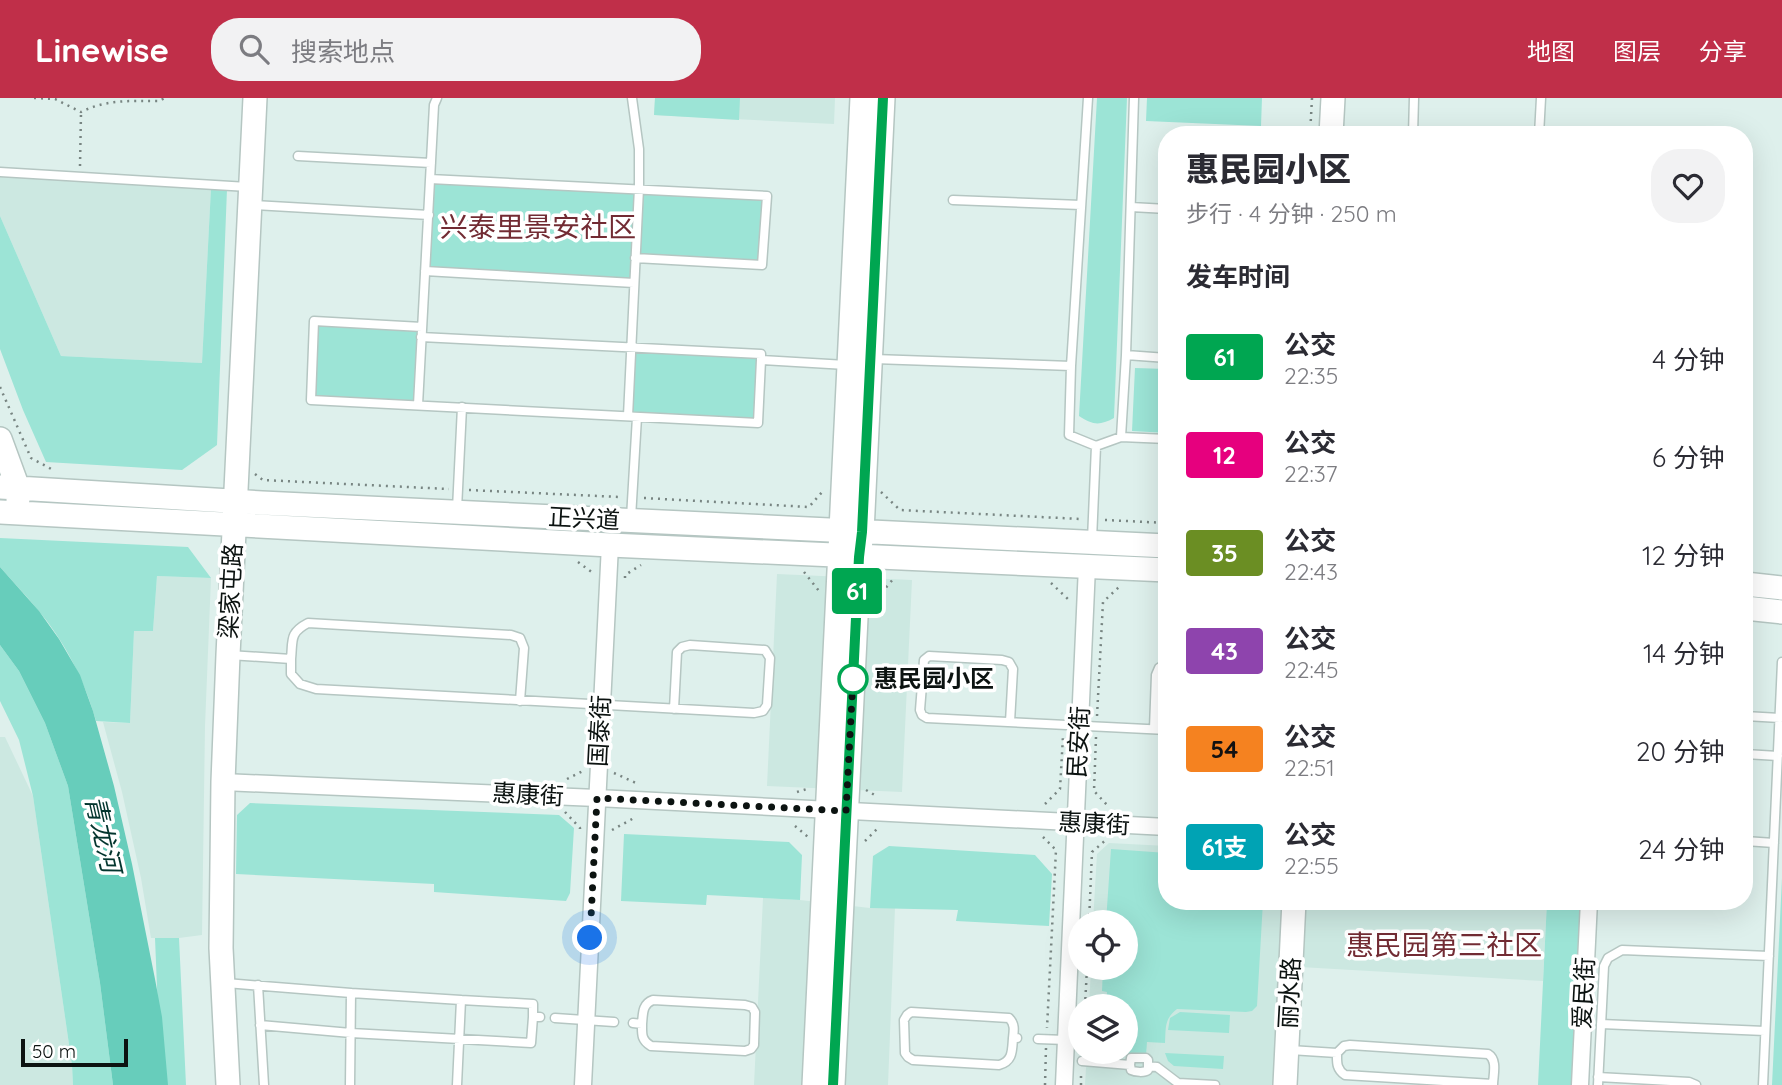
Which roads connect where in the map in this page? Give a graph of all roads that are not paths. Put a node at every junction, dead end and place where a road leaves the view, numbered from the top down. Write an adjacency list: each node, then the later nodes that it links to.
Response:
1 (256, 98): 19 (main road, 梁家屯路)
2 (437, 98): 15 (lane)
3 (632, 98): 18 (lane)
4 (862, 98): 34 (main road)
5 (883, 98): 34 (main road)
6 (1088, 98): 21 (lane)
7 (1134, 98): 22 (lane)
8 (1333, 98): 11 (main road)
9 (1414, 98): 12 (lane)
10 (1541, 98): 13 (lane)
11 (1331, 126)
12 (1413, 126)
13 (1539, 126)
14 (298, 156): 15 (lane)
15 (431, 163): 17 (lane)
16 (0, 172): 19 (lane)
17 (430, 179): 18 (lane); 24 (lane)
18 (639, 188): 25 (lane); 25 (lane)
19 (251, 196): 24 (lane); 45 (main road, 梁家屯路)
20 (953, 200): 21 (lane)
21 (1081, 205): 35 (lane)
22 (1131, 207): 23 (lane); 31 (lane)
23 (1158, 208)
24 (429, 215): 26 (lane)
25 (635, 258): 27 (lane)
26 (425, 271): 27 (lane); 28 (lane)
27 (634, 283): 30 (lane)
28 (422, 327): 29 (lane); 36 (lane)
29 (421, 337): 30 (lane); 36 (lane)
30 (632, 347): 33 (lane); 38 (lane)
31 (1126, 355): 32 (lane); 39 (lane)
32 (1158, 357)
33 (761, 360): 34 (lane); 38 (lane)
34 (860, 362): 35 (lane); 49 (main road)
35 (1071, 366): 42 (lane)
36 (418, 405): 37 (lane)
37 (462, 407): 38 (lane); 44 (lane)
38 (632, 416): 47 (lane)
39 (1121, 437): 41 (lane); 42 (lane)
40 (0, 439): 43 (main road)
41 (1158, 439)
42 (1096, 446): 50 (lane)
43 (9, 488): 45 (main road, 正兴道); 46 (main road)
44 (457, 501): 45 (main road, 正兴道); 47 (main road, 正兴道)
45 (236, 502): 48 (main road, 梁家屯路)
46 (9, 512): 48 (main road, 正兴道)
47 (631, 521): 49 (main road, 正兴道)
48 (235, 526): 51 (main road, 正兴道); 60 (main road, 梁家屯路)
49 (851, 531): 50 (main road, 正兴道); 53 (main road)
50 (1092, 542): 52 (main road, 正兴道)
51 (610, 545): 53 (main road, 正兴道); 65 (street, 国泰街)
52 (1158, 546)
53 (849, 556): 54 (main road, 正兴道); 77 (main road)
54 (1087, 566): 55 (main road, 正兴道); 70 (street, 民安街)
55 (1158, 570)
56 (1753, 585): 57 (main road)
57 (1782, 588)
58 (1753, 609): 59 (main road)
59 (1782, 612)
60 (228, 655): 61 (lane); 75 (main road, 梁家屯路)
61 (292, 659): 64 (lane); 64 (lane)
62 (1782, 662): 68 (lane)
63 (1158, 670): 71 (lane)
64 (520, 701): 65 (lane)
65 (602, 705): 66 (lane); 76 (street, 国泰街)
66 (674, 709): 66 (lane)
67 (1753, 716): 68 (lane)
68 (1780, 718): 74 (lane)
69 (1010, 722): 69 (lane); 70 (lane)
70 (1071, 725): 71 (lane); 78 (street, 民安街)
71 (1154, 729): 72 (lane)
72 (1158, 729)
73 (1753, 754): 74 (lane)
74 (1778, 756): 81 (lane)
75 (223, 782): 76 (street, 惠康街); 85 (main road, 梁家屯路)
76 (597, 798): 77 (street, 惠康街); 90 (street, 国泰街)
77 (837, 811): 78 (street, 惠康街); 114 (main road); 115 (main road)
78 (1074, 823): 79 (street, 惠康街); 100 (street, 民安街)
79 (1158, 827)
80 (1753, 842): 81 (lane)
81 (1774, 843): 84 (lane)
82 (1294, 910): 101 (main road, 丽水路)
83 (1589, 910): 103 (street, 爱民街)
84 (1769, 956): 93 (lane); 95 (lane)
85 (223, 983): 86 (lane); 109 (main road, 梁家屯路)
86 (258, 985): 87 (lane); 94 (lane)
87 (351, 993): 88 (lane); 96 (lane)
88 (461, 1000): 98 (lane); 98 (lane)
89 (555, 1018): 90 (lane)
90 (586, 1020): 91 (lane); 113 (street, 国泰街)
91 (614, 1022)
92 (638, 1024): 92 (lane)
93 (1601, 1024): 95 (lane); 104 (lane)
94 (260, 1025): 96 (lane); 110 (lane)
95 (1765, 1031): 121 (lane)
96 (351, 1033): 98 (lane); 111 (lane)
97 (1015, 1038): 97 (lane)
98 (460, 1039): 112 (lane)
99 (1042, 1039): 100 (lane)
100 (1066, 1040): 116 (street, 民安街)
101 (1287, 1050): 102 (lane); 118 (main road, 丽水路)
102 (1338, 1053): 108 (lane); 108 (lane)
103 (1581, 1053): 104 (lane); 119 (street, 爱民街)
104 (1600, 1054): 106 (lane)
105 (1118, 1064): 107 (lane)
106 (1598, 1081): 120 (lane)
107 (1178, 1084): 117 (lane)
108 (1493, 1084)
109 (228, 1085)
110 (264, 1085)
111 (351, 1085)
112 (457, 1085)
113 (583, 1085)
114 (814, 1085)
115 (834, 1085)
116 (1064, 1085)
117 (1215, 1085)
118 (1285, 1085)
119 (1580, 1085)
120 (1696, 1085)
121 (1763, 1085)

